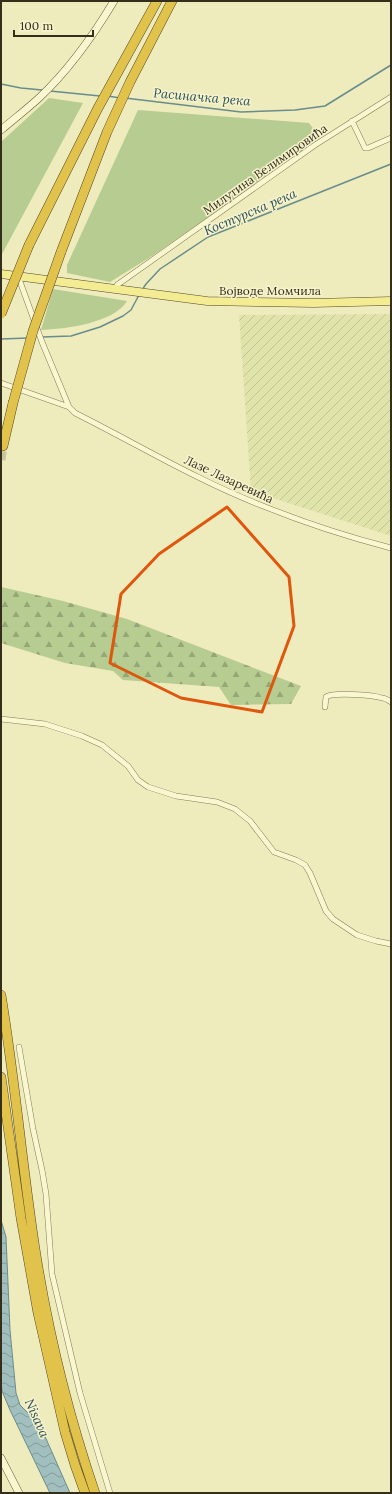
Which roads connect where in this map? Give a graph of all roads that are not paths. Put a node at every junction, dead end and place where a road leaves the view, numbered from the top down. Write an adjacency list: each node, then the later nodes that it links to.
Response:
1 (114, 1): 6 (main road)
2 (157, 1): 12 (highway, bridge)
3 (172, 1): 15 (highway, bridge)
4 (391, 97): 5 (street, Милутина Велимировића)
5 (352, 121): 7 (street); 10 (street, Милутина Велимировића)
6 (1, 130)
7 (391, 138)
8 (1, 274): 9 (main road)
9 (18, 276): 10 (main road); 14 (street)
10 (115, 289): 11 (main road, Војводе Момчила)
11 (391, 301)
12 (1, 314)
13 (1, 383): 14 (street, Лазе Лазаревића)
14 (69, 407): 16 (street, Лазе Лазаревића)
15 (3, 446)
16 (391, 548)
17 (391, 702): 18 (street)
18 (325, 707)
19 (1, 719): 20 (street)
20 (391, 944)
21 (1, 995): 27 (highway)
22 (19, 1047): 28 (street)
23 (1, 1077): 26 (highway)
24 (1, 1458): 25 (main road)
25 (19, 1493)
26 (85, 1493)
27 (94, 1493)
28 (110, 1493)

